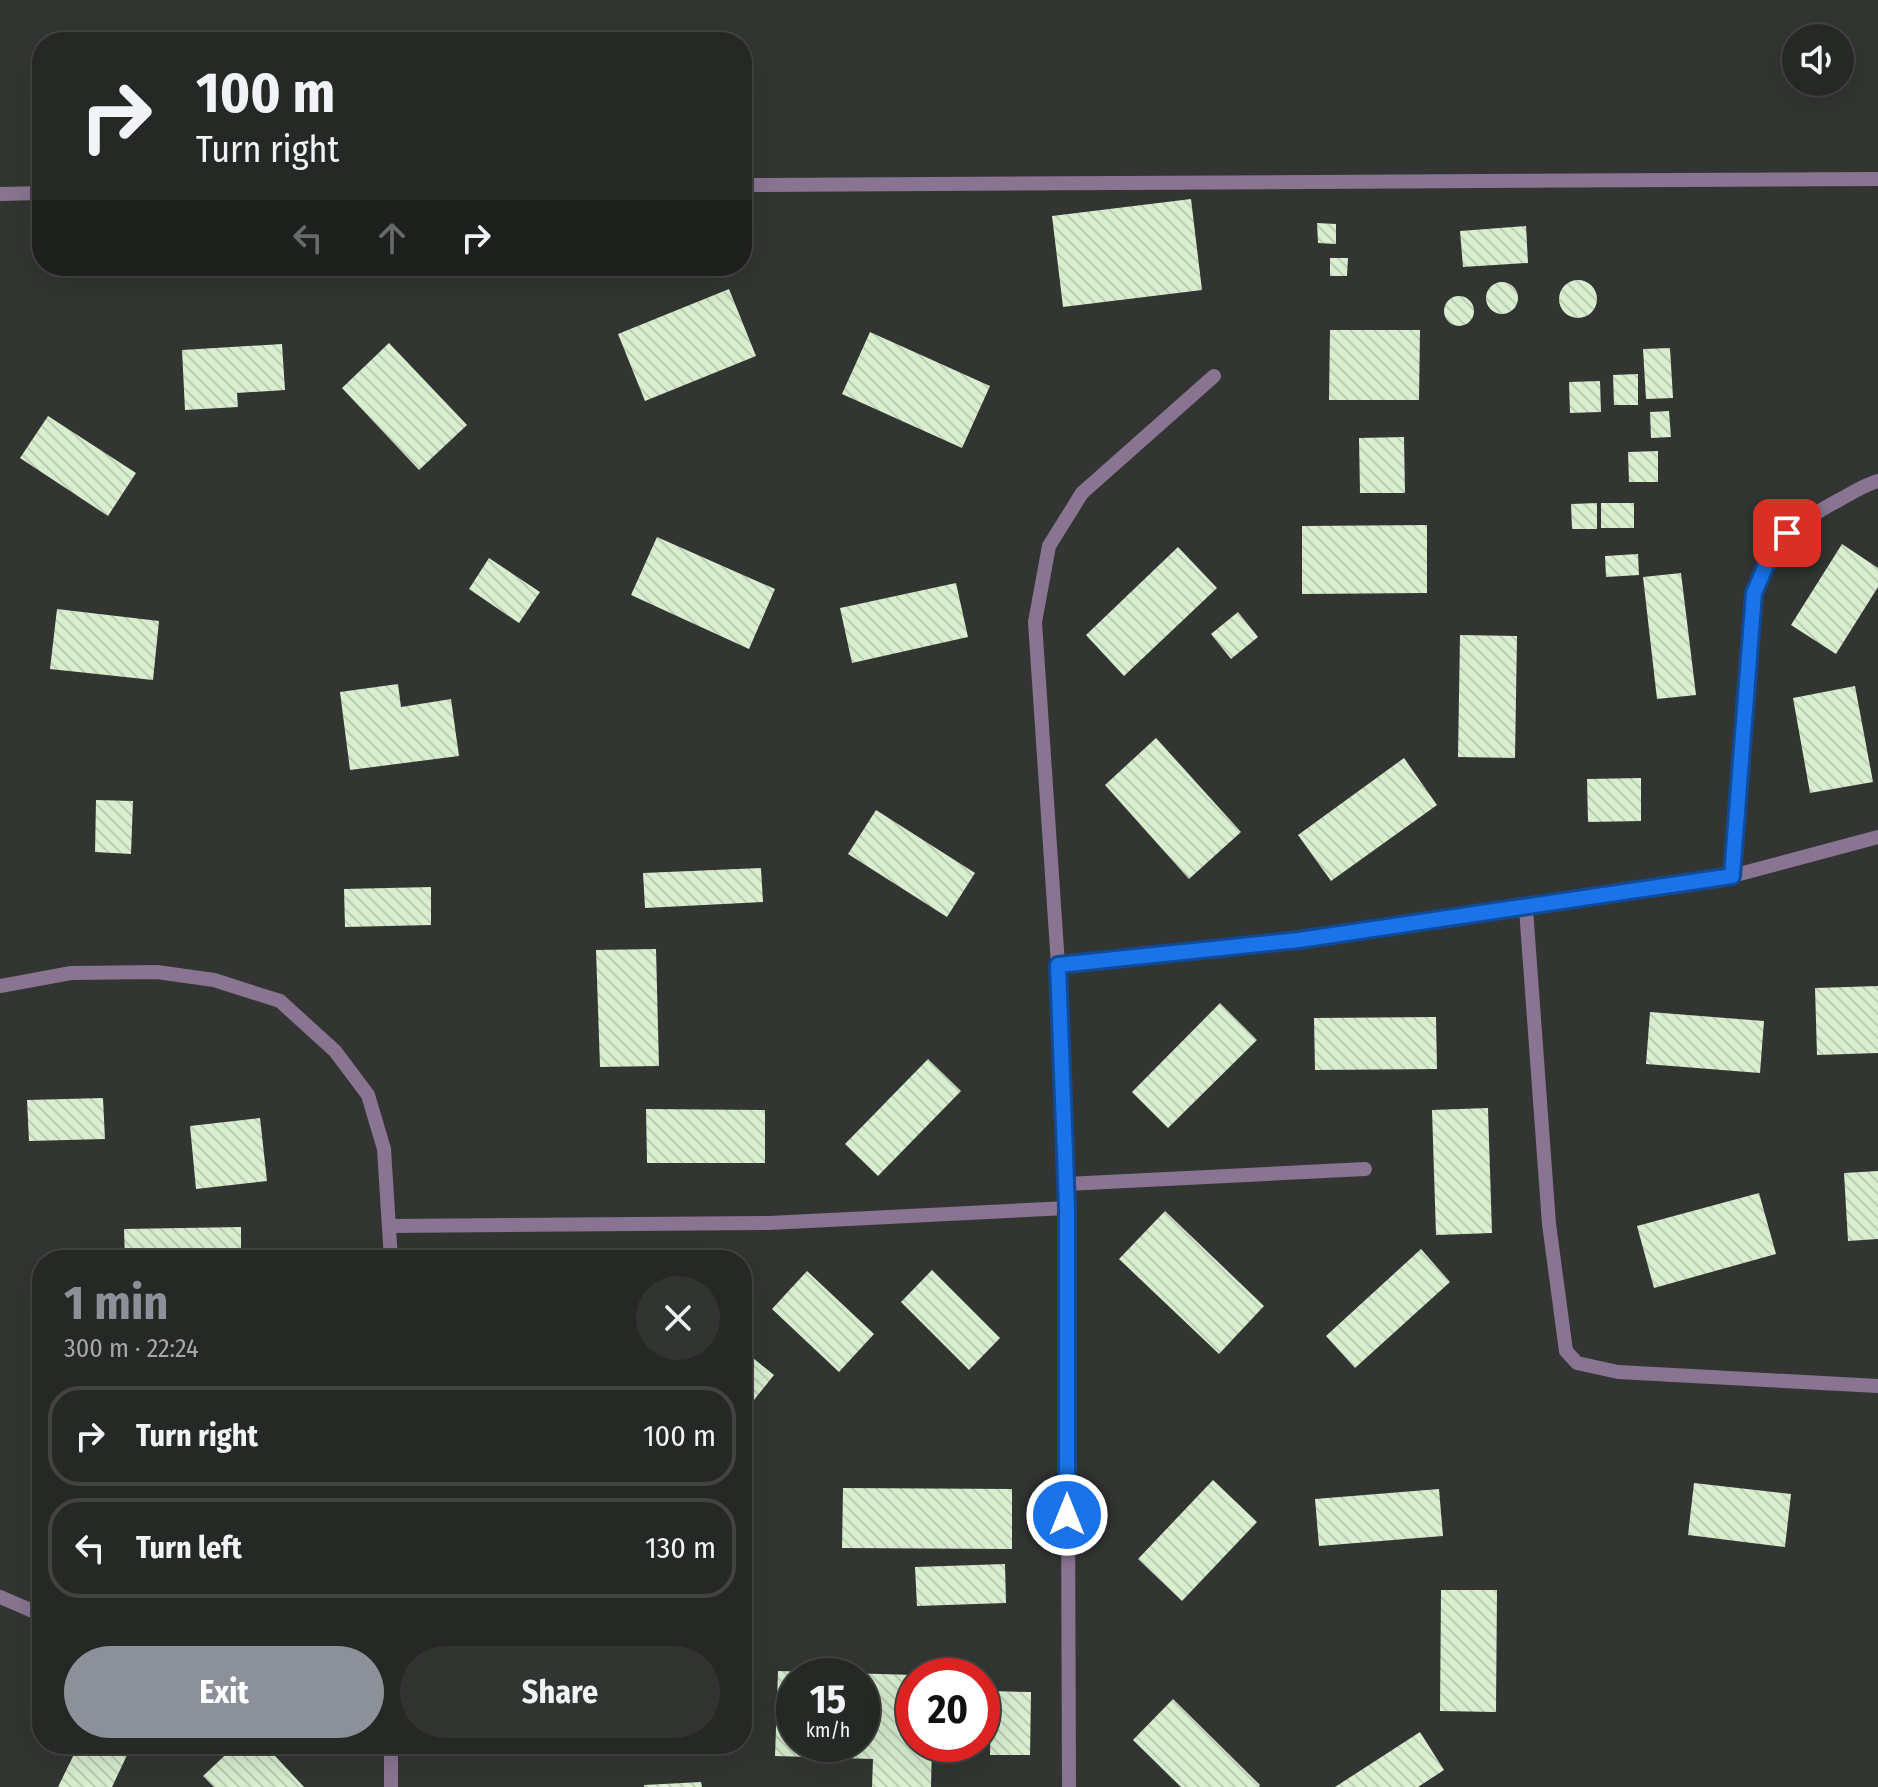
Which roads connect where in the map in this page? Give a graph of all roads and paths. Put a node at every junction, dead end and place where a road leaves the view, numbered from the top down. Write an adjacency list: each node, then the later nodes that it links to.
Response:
1 (1878, 179): 2 (lane)
2 (752, 185)
3 (32, 193): 4 (lane)
4 (0, 194)
5 (1214, 376): 10 (lane)
6 (1878, 481): 8 (lane)
7 (1878, 837): 8 (lane)
8 (1732, 876): 9 (lane)
9 (1526, 909): 10 (lane); 17 (lane)
10 (1058, 965): 13 (lane)
11 (0, 986): 15 (lane)
12 (1365, 1169): 13 (lane)
13 (1066, 1184): 14 (lane)
14 (1067, 1208): 15 (lane); 22 (lane)
15 (391, 1226): 16 (lane)
16 (391, 1250)
17 (1878, 1386)
18 (0, 1597): 19 (lane)
19 (32, 1611)
20 (391, 1754): 21 (lane)
21 (391, 1787)
22 (1069, 1787)

